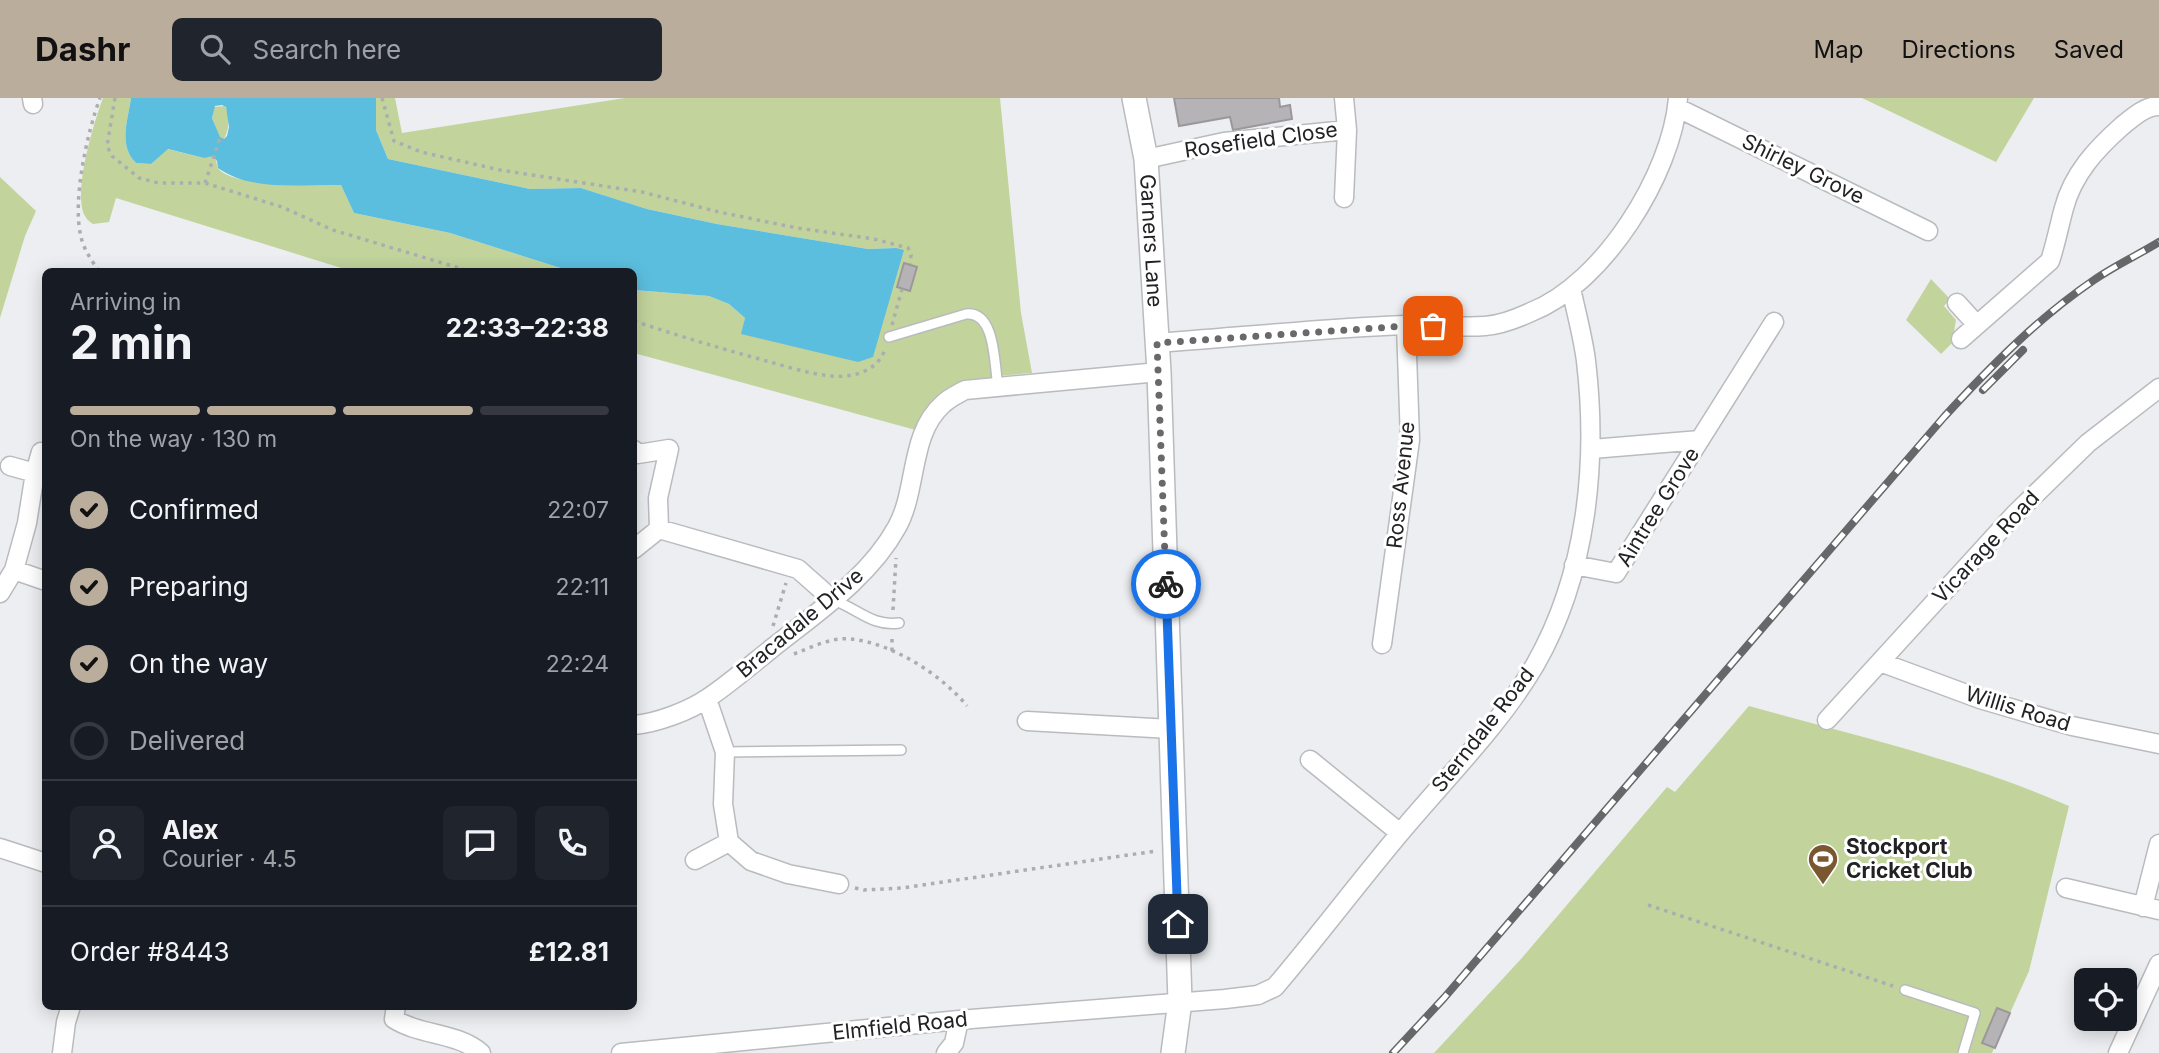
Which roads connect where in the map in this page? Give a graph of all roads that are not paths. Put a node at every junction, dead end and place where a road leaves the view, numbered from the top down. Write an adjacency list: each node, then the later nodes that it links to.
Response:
1 (1134, 98): 6 (street, Garners Lane)
2 (1344, 98): 5 (street, Rosefield Close)
3 (1678, 103): 8 (street, Shirley Grove); 9 (street)
4 (2156, 103): 12 (street)
5 (1347, 130): 6 (street, Rosefield Close); 7 (street)
6 (1146, 159): 16 (street, Garners Lane)
7 (1344, 198)
8 (1928, 231)
9 (1571, 288): 13 (street); 21 (street, Sterndale Road)
10 (1957, 303): 12 (street)
11 (1774, 322): 20 (street, Aintree Grove)
12 (1977, 325): 15 (street)
13 (1406, 326): 16 (street); 34 (street, Ross Avenue)
14 (889, 337): 18 (lane)
15 (1961, 339)
16 (1157, 343): 17 (street, Garners Lane)
17 (1159, 372): 18 (street, Bracadale Drive); 40 (street, Garners Lane)
18 (998, 386): 32 (street, Bracadale Drive)
19 (2159, 388): 35 (street, Vicarage Road)
20 (1700, 440): 21 (street, Aintree Grove); 28 (street, Aintree Grove)
21 (1592, 449): 28 (street, Sterndale Road)
22 (41, 452): 25 (street)
23 (637, 453): 26 (street)
24 (10, 466): 25 (street)
25 (35, 473): 29 (street)
26 (659, 529): 27 (street); 32 (street)
27 (637, 547)
28 (1574, 565): 45 (street, Sterndale Road)
29 (14, 570): 30 (street); 31 (street)
30 (42, 580)
31 (0, 593)
32 (833, 600): 33 (lane); 36 (street, Bracadale Drive)
33 (896, 624)
34 (1382, 644)
35 (1880, 662): 37 (street, Vicarage Road); 41 (street, Willis Road)
36 (707, 699): 39 (street, Bracadale Drive); 43 (street)
37 (1827, 720)
38 (1027, 721): 40 (street)
39 (637, 724)
40 (1171, 729): 56 (street, Garners Lane)
41 (2159, 744)
42 (901, 750): 43 (lane)
43 (724, 752): 46 (street)
44 (1310, 760): 45 (street)
45 (1400, 834): 56 (street, Sterndale Road)
46 (729, 842): 49 (street); 51 (street)
47 (2159, 844): 53 (street)
48 (0, 848): 50 (street)
49 (695, 860)
50 (42, 862)
51 (839, 884)
52 (2066, 888): 53 (street)
53 (2151, 909)
54 (2159, 964): 66 (street)
55 (1905, 990): 65 (lane)
56 (1180, 1000): 59 (street, Elmfield Road); 64 (street, Garners Lane)
57 (70, 1010): 60 (street)
58 (395, 1010): 61 (street)
59 (959, 1020): 62 (street, Elmfield Road); 63 (street)
60 (62, 1053)
61 (481, 1053)
62 (621, 1053)
63 (946, 1053)
64 (1173, 1053)
65 (1963, 1053)
66 (2118, 1053)

